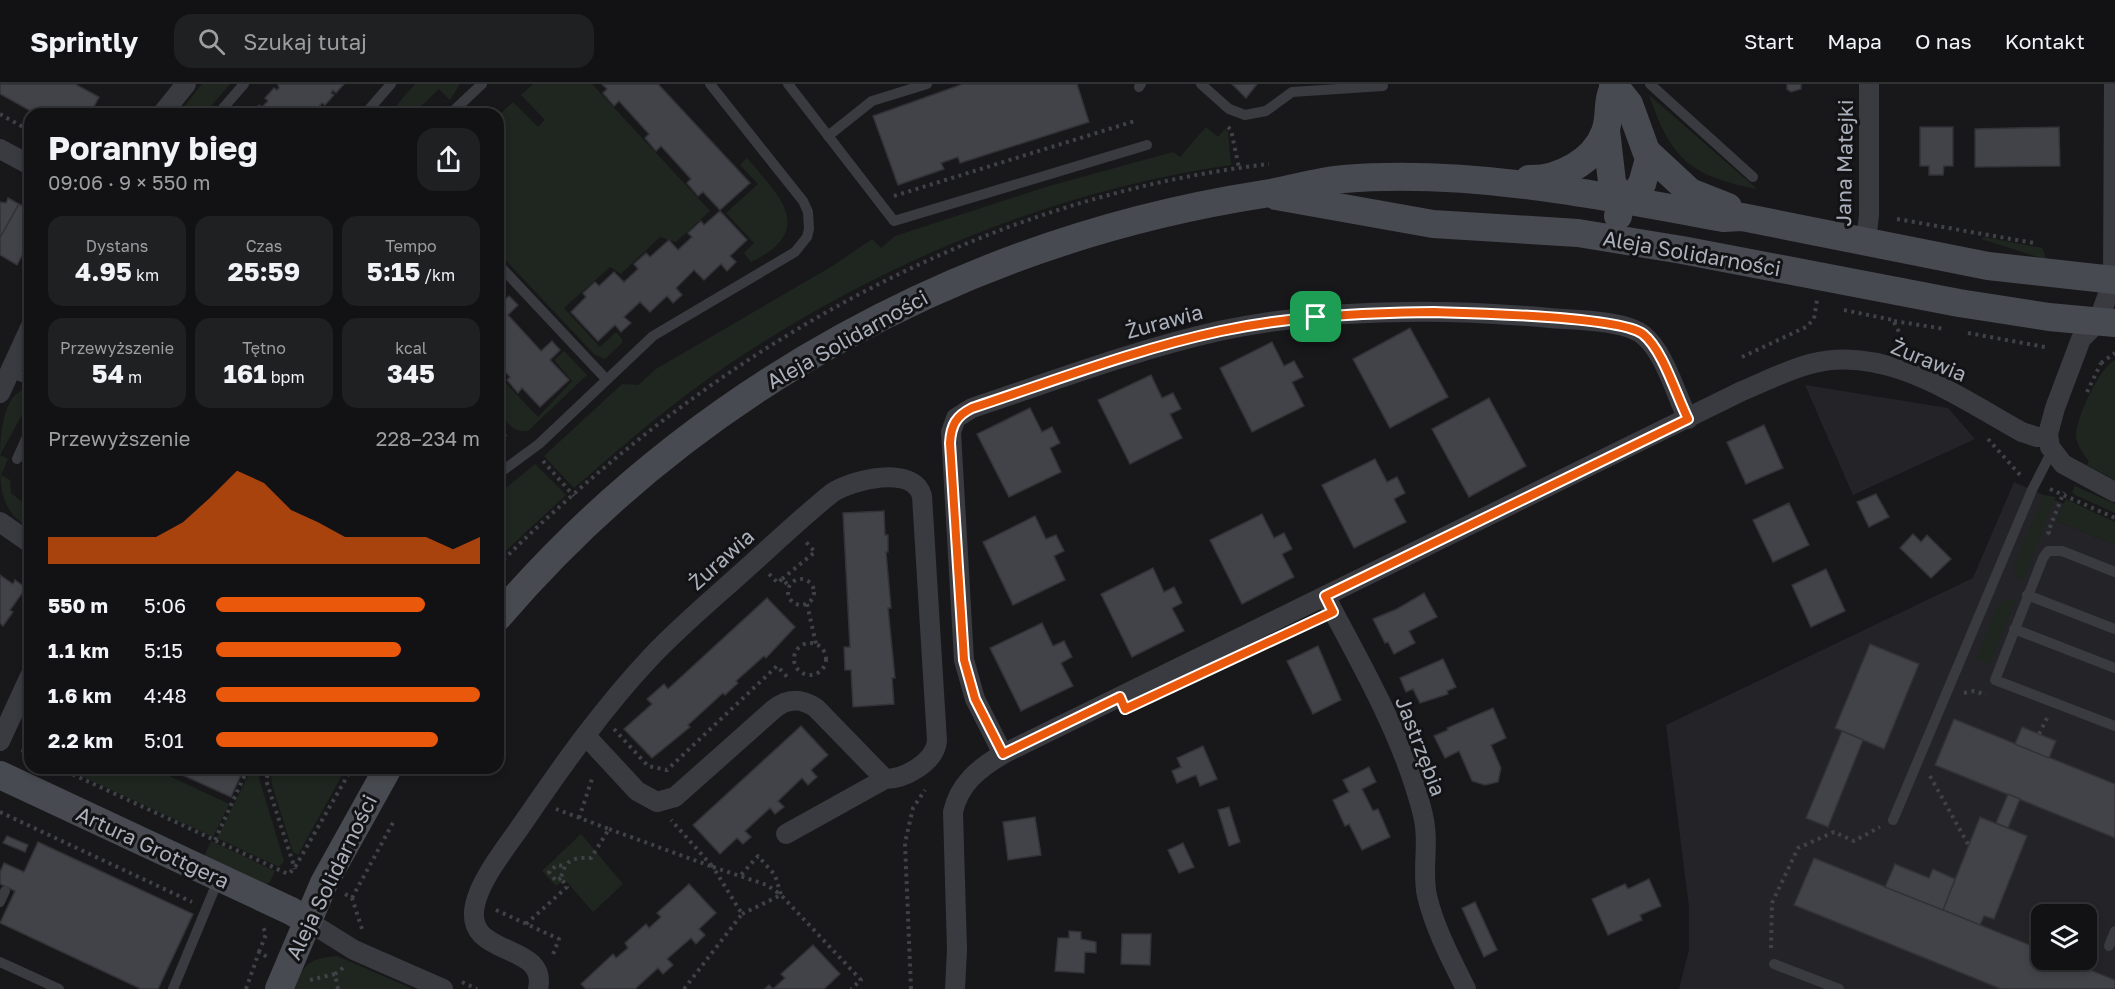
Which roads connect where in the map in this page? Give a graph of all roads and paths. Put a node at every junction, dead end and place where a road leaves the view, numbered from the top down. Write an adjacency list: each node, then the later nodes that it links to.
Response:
1 (186, 84): 14 (street)
2 (244, 84): 15 (lane)
3 (391, 84): 16 (lane)
4 (482, 84): 17 (lane)
5 (710, 84): 54 (lane)
6 (788, 84): 23 (lane)
7 (927, 84): 23 (lane)
8 (1200, 84): 12 (lane)
9 (1650, 84): 29 (lane)
10 (1869, 84): 36 (street, Jana Matejki)
11 (2114, 84): 38 (street)
12 (1383, 86)
13 (1614, 86): 22 (main road); 26 (main road)
14 (167, 108)
15 (223, 108)
16 (370, 108)
17 (456, 108)
18 (0, 114): 21 (path)
19 (1135, 120): 33 (path)
20 (1227, 126): 28 (path)
21 (24, 127)
22 (1606, 130): 30 (main road); 32 (main road)
23 (828, 136): 33 (lane)
24 (1147, 145): 33 (lane)
25 (0, 149): 27 (street)
26 (1648, 153): 32 (main road); 34 (main road)
27 (24, 162)
28 (1239, 168)
29 (1753, 177)
30 (1491, 182): 31 (main road, Aleja Solidarności); 32 (main road, Aleja Solidarności)
31 (1268, 194): 35 (main road, Aleja Solidarności); 82 (main road, Aleja Solidarności)
32 (1621, 201): 34 (main road, Aleja Solidarności); 35 (main road)
33 (880, 202)
34 (1742, 217): 36 (main road, Aleja Solidarności)
35 (1615, 239): 39 (main road, Aleja Solidarności)
36 (1866, 242): 38 (main road, Aleja Solidarności)
37 (504, 270): 54 (lane)
38 (2114, 280): 43 (street)
39 (1819, 290): 40 (path); 41 (path); 43 (main road, Aleja Solidarności); 48 (path)
40 (1808, 302)
41 (1828, 306)
42 (1839, 309): 49 (path)
43 (2107, 322): 62 (street)
44 (2047, 337): 46 (path)
45 (24, 341): 52 (street)
46 (2051, 351)
47 (2115, 353): 51 (path)
48 (1742, 357)
49 (1913, 358)
50 (2095, 361): 51 (path)
51 (2101, 363): 56 (path)
52 (10, 372): 53 (lane); 55 (street)
53 (24, 378)
54 (606, 379): 65 (lane)
55 (0, 393)
56 (2084, 397)
57 (1688, 419): 62 (street, Żurawia); 80 (street, Żurawia); 95 (street, Żurawia)
58 (509, 430): 60 (path)
59 (1982, 433): 66 (path)
60 (504, 435)
61 (24, 443): 63 (lane)
62 (2050, 444): 69 (street); 110 (lane)
63 (17, 459)
64 (540, 459): 71 (path)
65 (504, 466)
66 (2025, 478)
67 (2066, 488): 70 (path)
68 (2050, 489): 70 (path)
69 (2115, 492)
70 (2063, 494): 72 (path); 74 (path)
71 (574, 496)
72 (2115, 518)
73 (0, 522): 76 (street)
74 (2051, 534)
75 (802, 538): 78 (path)
76 (24, 539)
77 (2115, 572): 79 (lane)
78 (782, 579)
79 (2027, 595): 83 (lane); 84 (lane)
80 (1325, 596): 95 (street, Żurawia); 148 (street, Jastrzębia)
81 (807, 604): 81 (path); 85 (path)
82 (504, 611)
83 (2014, 629): 86 (lane); 91 (lane)
84 (2115, 629)
85 (816, 644): 85 (path)
86 (2115, 668)
87 (790, 680): 92 (path)
88 (24, 689): 94 (street)
89 (1960, 696): 90 (path)
90 (1993, 698)
91 (2115, 726)
92 (612, 727)
93 (586, 736): 104 (street); 104 (street, Żurawia); 144 (street, Żurawia)
94 (0, 741)
95 (1003, 754): 147 (street, Żurawia)
96 (596, 770): 108 (path)
97 (1929, 770): 114 (path)
98 (72, 774): 113 (path)
99 (245, 774): 113 (path)
100 (268, 774): 117 (path)
101 (349, 774): 117 (path)
102 (384, 774): 129 (main road, Aleja Solidarności)
103 (0, 775): 120 (main road, Artura Grottgera)
104 (885, 779): 112 (street, Żurawia)
105 (551, 808): 108 (path)
106 (0, 812): 126 (path)
107 (667, 815): 116 (path)
108 (579, 818): 111 (path)
109 (395, 819): 124 (path)
110 (1893, 820): 137 (path)
111 (609, 829): 115 (path); 116 (path)
112 (786, 834)
113 (215, 840): 117 (path)
114 (1969, 846)
115 (564, 866): 121 (path); 121 (path)
116 (712, 867): 119 (path); 127 (path)
117 (294, 869): 118 (path)
118 (300, 872)
119 (740, 876): 123 (path); 123 (path)
120 (219, 878): 126 (lane); 129 (main road, Artura Grottgera)
121 (561, 878): 125 (path)
122 (344, 893): 124 (path)
123 (781, 895): 127 (path); 146 (path)
124 (352, 898): 133 (path)
125 (492, 906)
126 (208, 907): 140 (lane)
127 (742, 914): 145 (path)
128 (267, 918): 131 (path)
129 (306, 921): 141 (main road, Aleja Solidarności); 143 (street)
130 (252, 923): 131 (path)
131 (263, 927): 135 (path)
132 (2115, 931): 134 (lane)
133 (361, 936)
134 (2109, 945)
135 (259, 952)
136 (0, 962): 139 (lane)
137 (1774, 964): 149 (lane)
138 (347, 965): 142 (path)
139 (59, 989)
140 (173, 989)
141 (279, 989)
142 (338, 989)
143 (443, 989)
144 (538, 989)
145 (684, 989)
146 (851, 989)
147 (955, 989)
148 (1466, 989)
149 (1839, 989)

